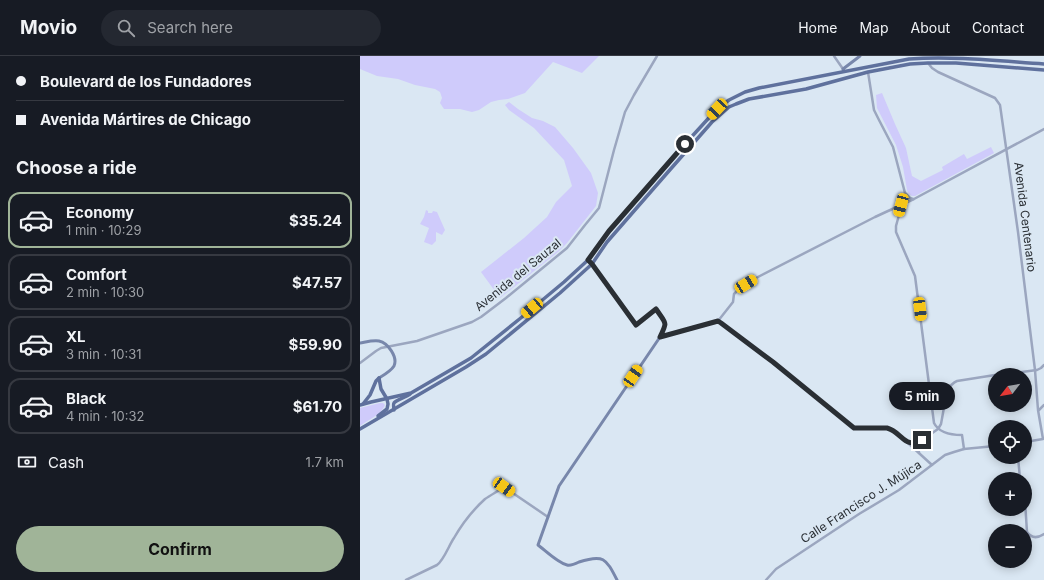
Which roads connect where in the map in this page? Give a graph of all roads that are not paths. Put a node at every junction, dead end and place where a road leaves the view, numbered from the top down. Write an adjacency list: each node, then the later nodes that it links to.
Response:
1 (657, 56): 23 (street, Avenida del Sauzal)
2 (834, 56): 9 (street)
3 (860, 56): 9 (main road)
4 (980, 58): 6 (main road); 7 (street); 8 (main road)
5 (928, 63): 7 (main road); 11 (main road); 13 (street, Avenida Centenario)
6 (1044, 64)
7 (979, 65): 10 (main road)
8 (871, 66): 9 (main road); 11 (main road)
9 (843, 70): 17 (main road)
10 (1044, 70)
11 (868, 72): 14 (street); 18 (main road)
12 (1044, 129): 13 (street)
13 (1007, 148): 15 (street); 28 (street, Avenida Centenario)
14 (905, 193): 15 (street); 16 (street)
15 (914, 199): 16 (street)
16 (901, 205): 19 (street); 39 (street)
17 (588, 260): 18 (main road); 21 (main road)
18 (592, 264): 20 (main road); 24 (main road)
19 (718, 321): 20 (street); 41 (street)
20 (660, 337): 47 (main road)
21 (490, 342): 24 (main road); 31 (main road)
22 (360, 343): 23 (main road)
23 (387, 346): 25 (street, Avenida del Sauzal); 30 (main road)
24 (486, 354): 35 (main road)
25 (360, 363)
26 (1044, 365): 28 (street)
27 (1032, 370): 28 (street)
28 (1035, 370): 36 (street, Avenida Centenario)
29 (988, 377): 39 (street)
30 (380, 378): 32 (main road); 34 (main road)
31 (411, 393): 32 (main road); 35 (main road)
32 (386, 399): 34 (main road); 37 (main road)
33 (1044, 404): 36 (street)
34 (361, 405)
35 (394, 410): 37 (main road)
36 (1038, 410): 40 (street, Avenida Centenario)
37 (372, 422): 38 (main road)
38 (360, 429)
39 (938, 429): 42 (street); 44 (street)
40 (1032, 441)
41 (907, 443): 42 (street); 45 (street)
42 (918, 443): 45 (street)
43 (988, 447): 44 (street, Calle Francisco J. Mújica)
44 (964, 449): 46 (street, Calle Francisco J. Mújica)
45 (919, 453): 46 (street)
46 (932, 465): 52 (street, Calle Francisco J. Mújica)
47 (548, 516): 50 (street); 51 (main road)
48 (1026, 516): 49 (street)
49 (1044, 534)
50 (406, 580)
51 (617, 580)
52 (766, 580)

